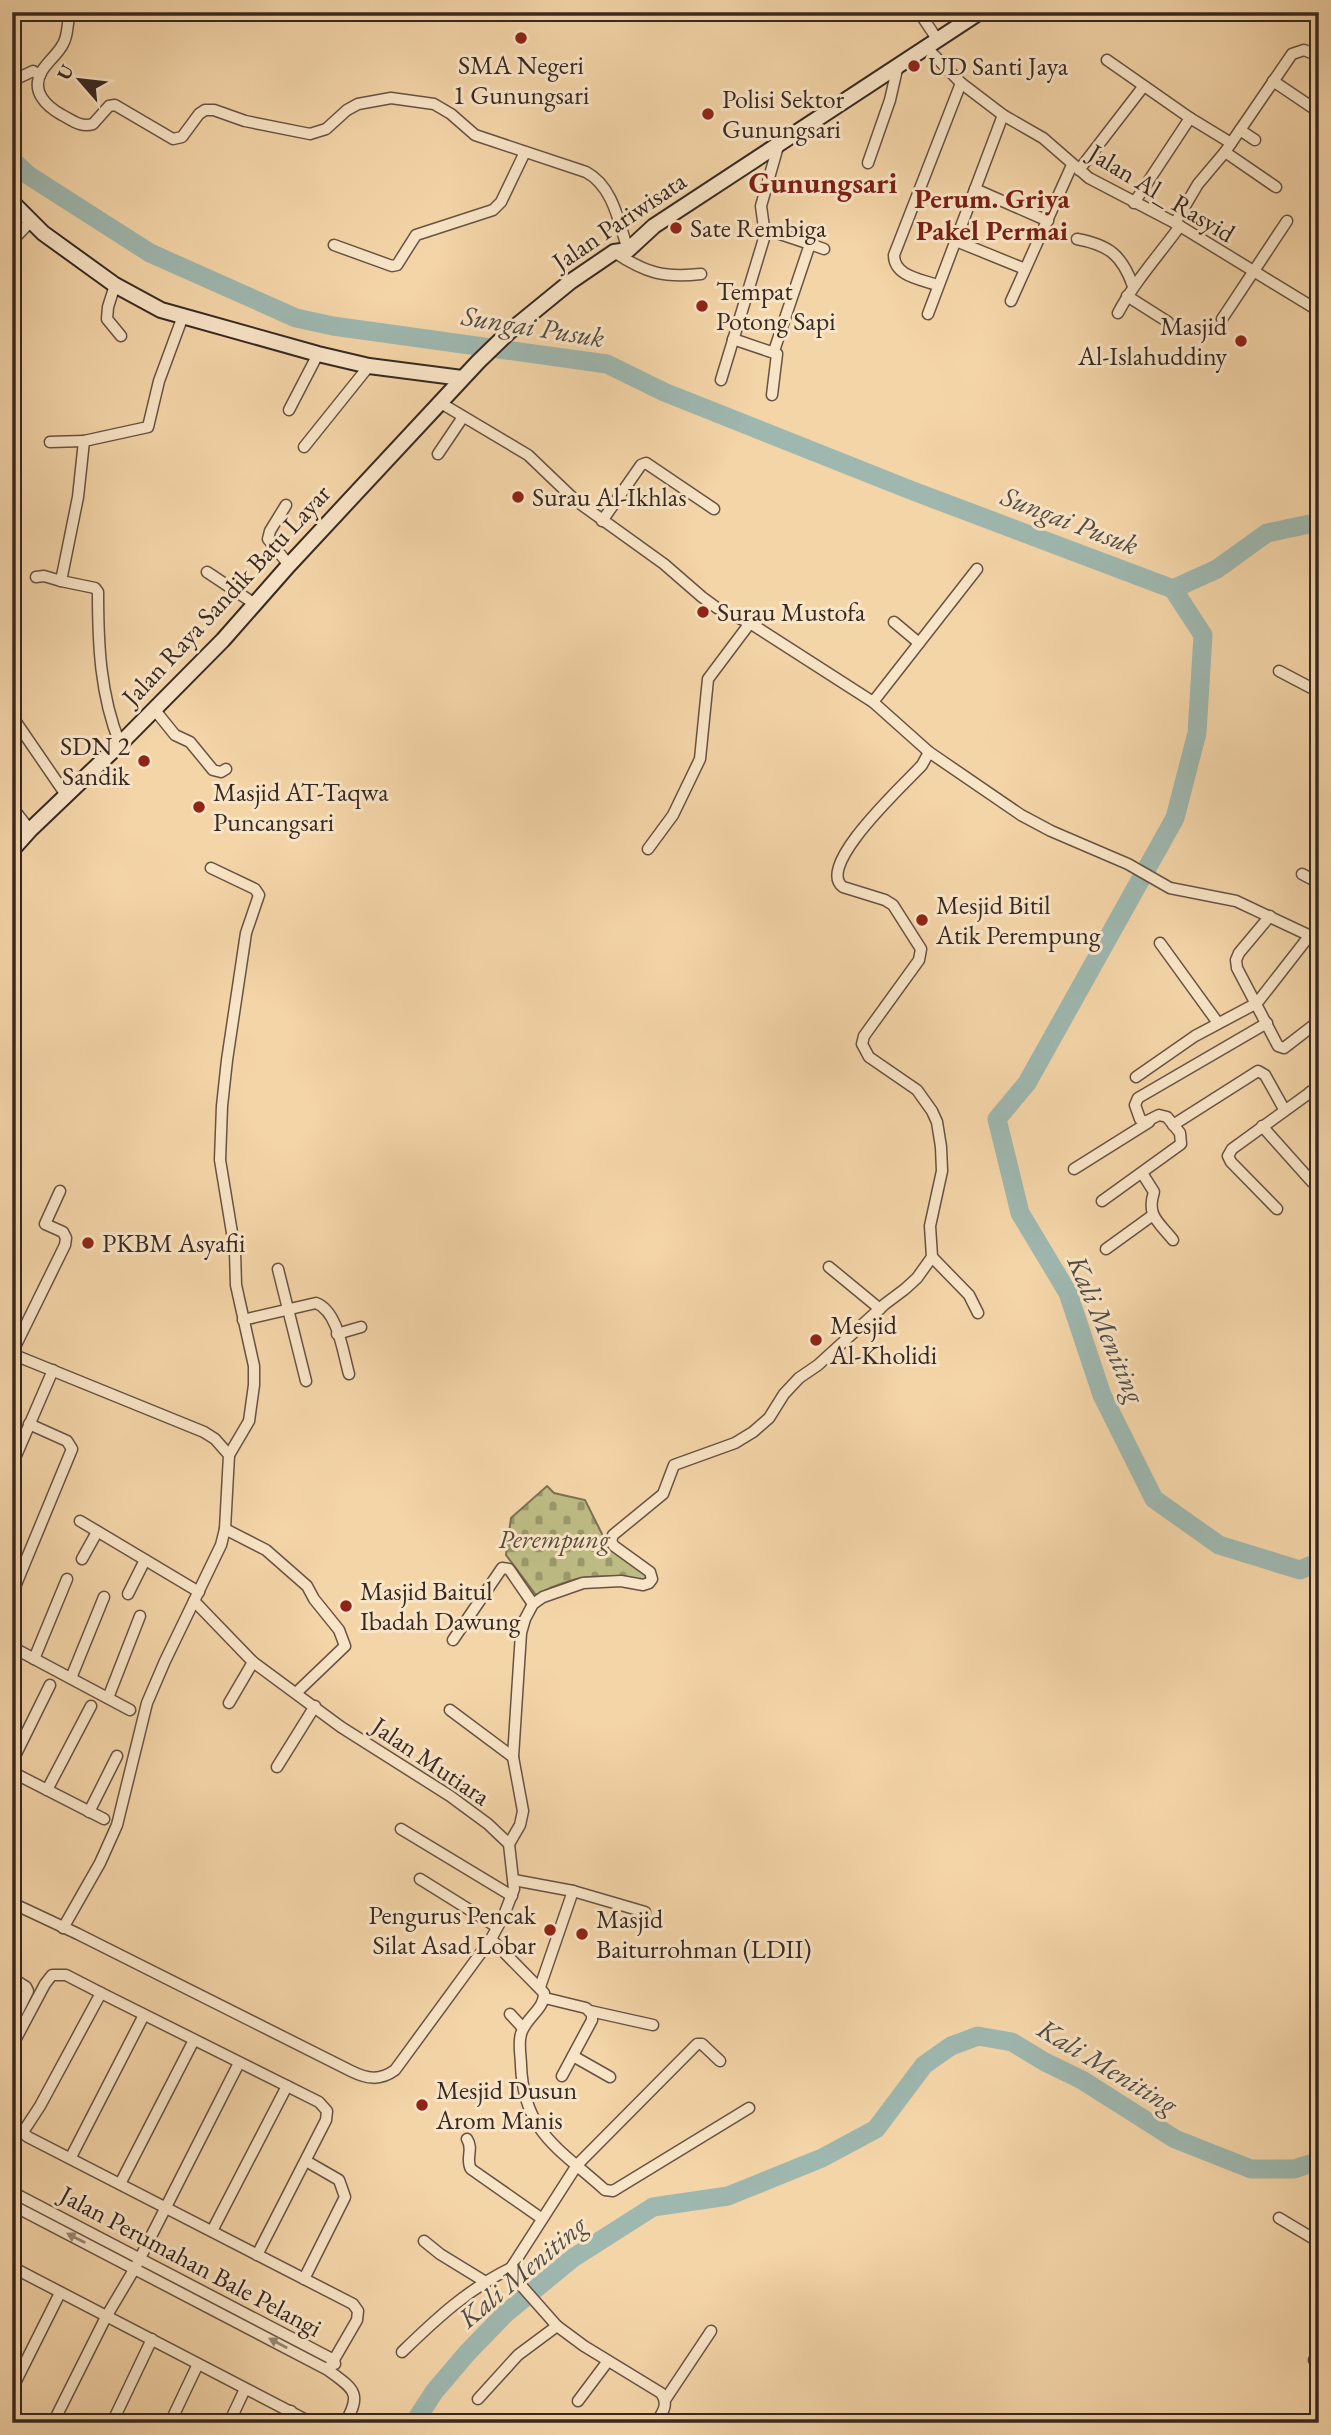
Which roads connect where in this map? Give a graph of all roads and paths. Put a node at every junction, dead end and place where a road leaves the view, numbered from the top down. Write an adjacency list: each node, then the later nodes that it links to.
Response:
1 (71, 12): 8 (street)
2 (919, 12): 4 (street, Jalan Al_ Rasyid)
3 (980, 12): 4 (main road, Jalan Pariwisata)
4 (932, 43): 7 (main road, Jalan Pariwisata); 11 (street, Jalan Al_ Rasyid)
5 (1319, 56): 10 (street)
6 (1107, 60): 12 (street)
7 (898, 64): 18 (main road, Jalan Pariwisata); 21 (street)
8 (40, 75): 9 (street); 20 (street)
9 (12, 81)
10 (1273, 81): 13 (street); 16 (street)
11 (961, 82): 14 (street, Jalan Al_ Rasyid); 43 (street)
12 (1143, 87): 15 (street); 22 (street)
13 (1319, 112)
14 (1003, 115): 22 (street, Jalan Al_ Rasyid); 24 (street)
15 (1190, 118): 19 (street); 26 (street)
16 (1240, 130): 17 (street); 19 (street)
17 (1255, 140)
18 (779, 142): 31 (street); 38 (main road, Jalan Pariwisata)
19 (1228, 147): 23 (street); 30 (street)
20 (525, 152): 36 (street); 38 (street)
21 (868, 163)
22 (1075, 167): 26 (street, Jalan Al_ Rasyid); 27 (street)
23 (1276, 187)
24 (975, 189): 27 (street); 34 (street)
25 (12, 202): 29 (main road)
26 (1134, 203): 30 (street, Jalan Al_ Rasyid)
27 (1048, 221): 39 (street)
28 (1287, 221): 40 (street)
29 (30, 222): 33 (street); 42 (main road)
30 (1177, 225): 40 (street, Jalan Al_ Rasyid); 44 (street)
31 (765, 229): 35 (street); 56 (street)
32 (1077, 239): 44 (street)
33 (12, 241)
34 (956, 241): 39 (street); 43 (street)
35 (810, 244): 37 (street); 57 (street)
36 (334, 245)
37 (824, 249)
38 (621, 251): 41 (street); 60 (main road, Jalan Pariwisata)
39 (1025, 269): 46 (street)
40 (1253, 272): 48 (street, Jalan Al_ Rasyid); 52 (street)
41 (701, 274)
42 (115, 285): 51 (main road); 55 (street)
43 (937, 285): 50 (street)
44 (1133, 286): 45 (street)
45 (1127, 296): 49 (street); 53 (street)
46 (1011, 301)
47 (12, 308): 54 (street)
48 (1319, 311)
49 (1118, 313)
50 (928, 314)
51 (183, 316): 58 (main road); 66 (street)
52 (1222, 319)
53 (1168, 322)
54 (12, 326)
55 (121, 337)
56 (733, 340): 57 (street); 61 (street)
57 (774, 351): 62 (street)
58 (318, 354): 59 (main road); 64 (street)
59 (369, 366): 60 (main road); 68 (street)
60 (470, 369): 63 (main road, Jalan Raya Sandik Batu Layar)
61 (721, 380)
62 (772, 395)
63 (439, 402): 65 (street); 73 (main road, Jalan Raya Sandik Batu Layar)
64 (289, 410)
65 (463, 417): 69 (street); 72 (street)
66 (85, 441): 67 (street); 77 (street)
67 (50, 442)
68 (304, 447)
69 (438, 454)
70 (286, 505): 73 (street)
71 (714, 509): 72 (street)
72 (602, 521): 80 (street)
73 (289, 565): 78 (main road, Jalan Raya Sandik Batu Layar)
74 (977, 569): 81 (street)
75 (207, 572): 78 (street)
76 (36, 577): 77 (street)
77 (61, 581): 87 (street)
78 (255, 604): 85 (main road, Jalan Raya Sandik Batu Layar)
79 (894, 622): 81 (street)
80 (750, 623): 84 (street); 93 (street)
81 (919, 643): 84 (street)
82 (1279, 671): 83 (street)
83 (1319, 692)
84 (873, 702): 88 (street)
85 (154, 709): 87 (main road, Jalan Raya Sandik Batu Layar); 89 (street)
86 (16, 722): 90 (street)
87 (120, 744): 90 (main road, Jalan Raya Sandik Batu Layar)
88 (929, 752): 98 (street); 121 (street)
89 (226, 769)
90 (66, 795): 92 (main road, Jalan Raya Sandik Batu Layar)
91 (12, 807): 92 (street)
92 (30, 830): 94 (main road, Jalan Raya Sandik Batu Layar)
93 (648, 849)
94 (12, 850)
95 (211, 868): 127 (street)
96 (1302, 874): 97 (street)
97 (1319, 883)
98 (1270, 916): 99 (street); 101 (street)
99 (1314, 937): 101 (street)
100 (1160, 943): 103 (street)
101 (1257, 1003): 103 (street); 104 (street)
102 (1319, 1021): 104 (street)
103 (1218, 1023): 105 (street)
104 (1267, 1023): 109 (street)
105 (1136, 1077)
106 (1314, 1089): 107 (street); 108 (street)
107 (1319, 1103)
108 (1284, 1109): 110 (street); 111 (street)
109 (1149, 1122): 110 (street); 112 (street)
110 (1173, 1125): 113 (street)
111 (1262, 1126): 114 (street); 117 (street)
112 (1074, 1169)
113 (1142, 1173): 116 (street); 118 (street)
114 (1312, 1182)
115 (60, 1191): 130 (street)
116 (1102, 1201)
117 (1277, 1209)
118 (1153, 1215): 119 (street); 120 (street)
119 (1173, 1240)
120 (1106, 1249)
121 (932, 1257): 124 (street); 126 (street)
122 (829, 1267): 124 (street)
123 (278, 1269): 125 (street)
124 (880, 1309): 147 (street)
125 (288, 1310): 127 (street); 129 (street); 133 (street)
126 (978, 1313)
127 (243, 1320): 135 (street)
128 (361, 1328): 129 (street)
129 (337, 1334): 132 (street)
130 (12, 1354): 131 (street)
131 (53, 1370): 134 (street); 135 (street)
132 (349, 1374)
133 (306, 1381)
134 (29, 1424): 136 (street); 143 (street)
135 (229, 1455): 138 (street)
136 (13, 1462)
137 (80, 1521): 139 (street, Jalan Mutiara)
138 (225, 1529): 145 (street); 155 (street)
139 (97, 1532): 140 (street); 141 (street, Jalan Mutiara)
140 (82, 1559)
141 (145, 1560): 144 (street); 145 (street, Jalan Mutiara)
142 (67, 1579): 151 (street)
143 (12, 1594)
144 (128, 1594)
145 (197, 1597): 152 (street, Jalan Mutiara); 179 (street)
146 (104, 1598): 153 (street)
147 (533, 1604): 149 (street); 163 (street)
148 (140, 1616): 156 (street)
149 (453, 1640)
150 (12, 1647): 151 (street)
151 (34, 1659): 153 (street)
152 (253, 1661): 155 (street, Jalan Mutiara); 157 (street)
153 (71, 1678): 156 (street)
154 (50, 1685): 164 (street)
155 (297, 1692): 159 (street, Jalan Mutiara)
156 (108, 1698): 160 (street)
157 (229, 1703)
158 (91, 1706): 167 (street)
159 (314, 1706): 165 (street); 171 (street, Jalan Mutiara)
160 (130, 1710)
161 (450, 1710): 163 (street)
162 (117, 1756): 168 (street)
163 (513, 1757): 171 (street)
164 (12, 1762)
165 (277, 1767)
166 (12, 1772): 167 (street)
167 (47, 1790): 168 (street)
168 (89, 1812): 169 (street)
169 (104, 1819)
170 (401, 1829): 175 (street)
171 (509, 1844): 173 (street)
172 (420, 1880): 178 (street)
173 (514, 1880): 174 (street); 175 (street)
174 (573, 1891): 177 (street); 182 (street)
175 (512, 1896): 178 (street)
176 (12, 1903): 179 (street)
177 (645, 1912)
178 (497, 1927): 180 (street)
179 (63, 1928): 180 (street)
180 (491, 1939): 182 (street)
181 (12, 1978): 188 (street)
182 (540, 1987): 184 (street)
183 (100, 1993): 187 (street); 192 (street); 201 (street)
184 (545, 1998): 185 (street); 190 (street)
185 (590, 2011): 189 (street); 193 (street)
186 (510, 2014): 190 (street)
187 (144, 2015): 191 (street); 203 (street)
188 (12, 2023)
189 (653, 2025)
190 (523, 2028): 205 (street)
191 (194, 2040): 195 (street); 206 (street)
192 (12, 2046)
193 (573, 2056): 196 (street); 197 (street)
194 (720, 2061): 205 (street)
195 (239, 2063): 198 (street); 209 (street)
196 (562, 2076)
197 (610, 2077)
198 (287, 2086): 204 (street); 212 (street)
199 (749, 2108): 205 (street)
200 (12, 2124): 201 (street)
201 (23, 2132): 203 (street)
202 (467, 2139): 210 (street)
203 (71, 2157): 206 (street)
204 (306, 2161): 215 (street); 220 (street)
205 (577, 2165): 210 (street)
206 (120, 2184): 209 (street)
207 (12, 2192): 216 (street, Jalan Perumahan Bale Pelangi)
208 (12, 2205): 217 (street, one-way to 208)
209 (166, 2208): 212 (street); 216 (street)
210 (541, 2218): 219 (street)
211 (1279, 2218): 214 (street)
212 (212, 2231): 215 (street)
213 (424, 2241): 221 (street)
214 (1319, 2242)
215 (257, 2255): 220 (street)
216 (141, 2257): 217 (street); 228 (street, Jalan Perumahan Bale Pelangi)
217 (135, 2268): 223 (street); 231 (street, one-way to 217)
218 (13, 2269): 222 (street)
219 (512, 2272): 221 (street); 224 (street)
220 (304, 2279): 228 (street)
221 (484, 2281): 227 (street)
222 (60, 2293): 223 (street); 232 (street)
223 (106, 2317): 226 (street); 240 (street)
224 (555, 2324): 229 (street); 234 (street)
225 (711, 2331): 235 (street)
226 (152, 2339): 230 (street); 241 (street)
227 (402, 2352)
228 (334, 2360): 231 (street, Jalan Perumahan Bale Pelangi)
229 (608, 2361): 235 (street); 236 (street)
230 (198, 2364): 233 (street); 242 (street)
231 (333, 2373): 246 (street)
232 (12, 2389)
233 (244, 2389): 237 (street); 243 (street)
234 (478, 2399)
235 (665, 2400): 247 (street)
236 (578, 2401)
237 (291, 2411): 244 (street); 245 (street)
238 (12, 2419): 239 (street)
239 (20, 2423)
240 (53, 2423)
241 (112, 2423)
242 (170, 2423)
243 (229, 2423)
244 (285, 2423)
245 (312, 2423)
246 (345, 2423)
247 (656, 2423)

